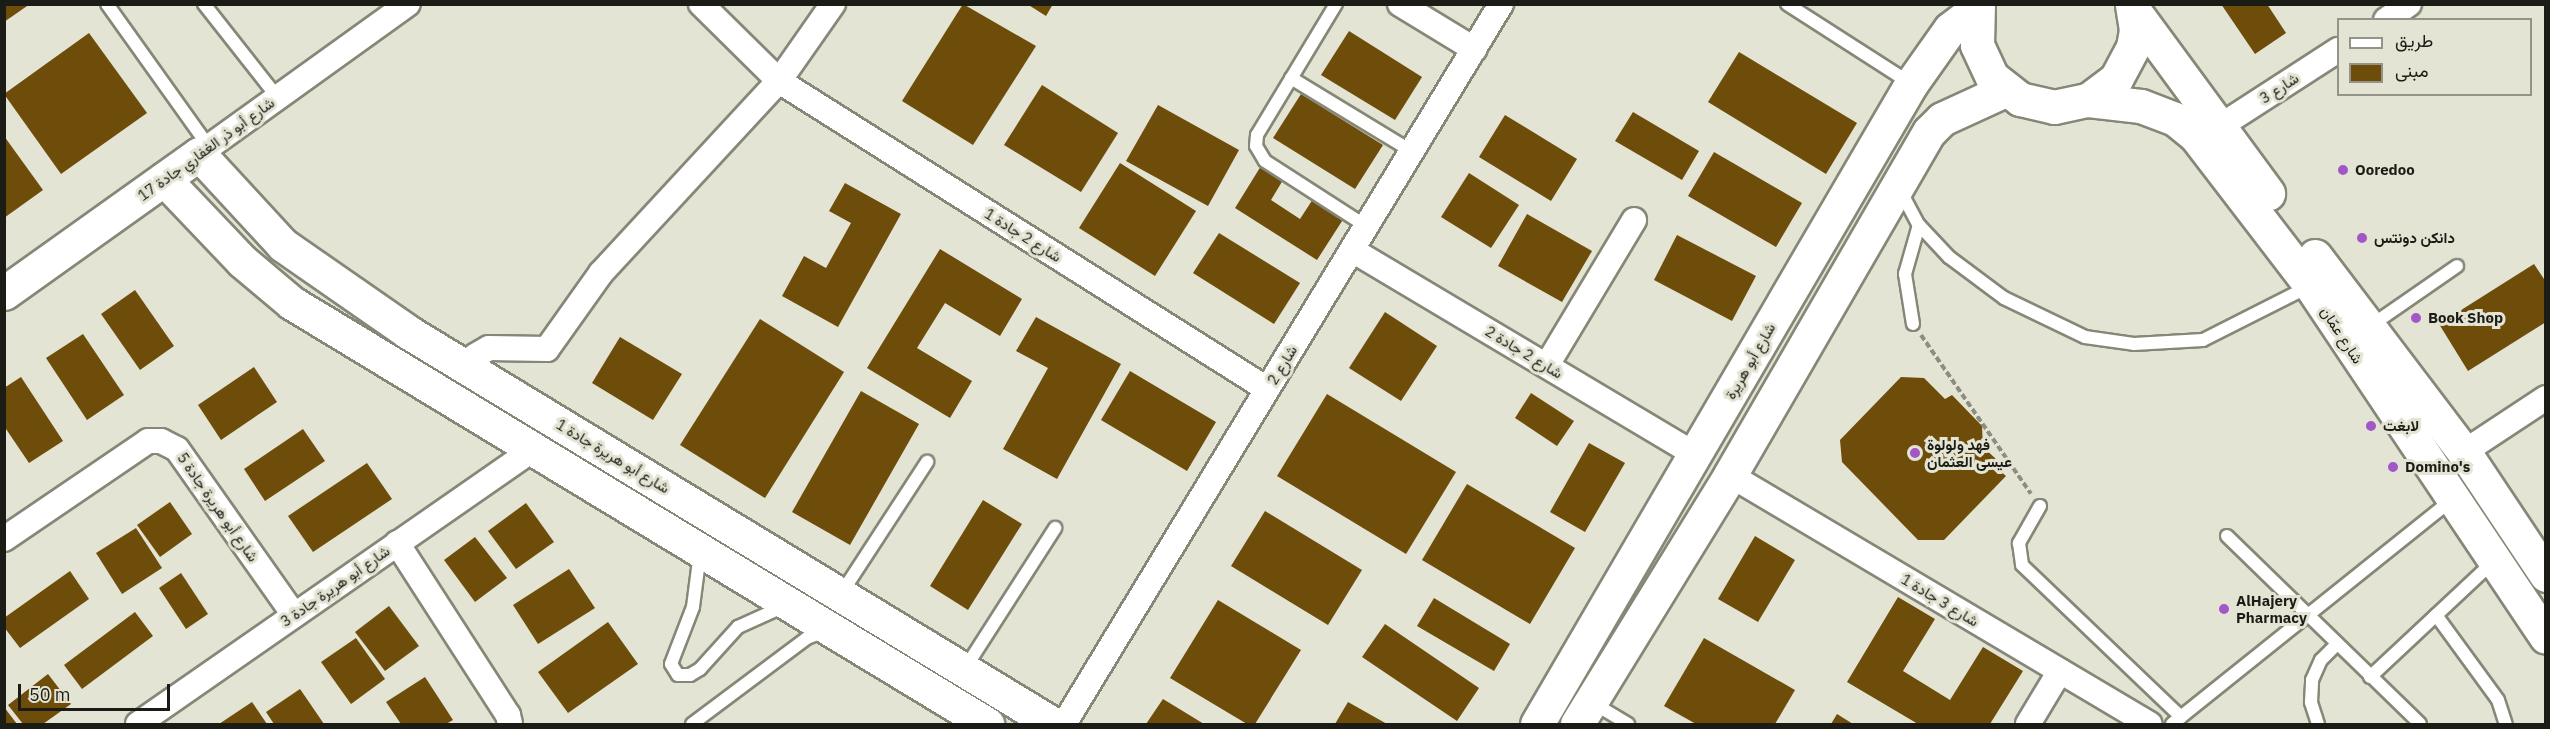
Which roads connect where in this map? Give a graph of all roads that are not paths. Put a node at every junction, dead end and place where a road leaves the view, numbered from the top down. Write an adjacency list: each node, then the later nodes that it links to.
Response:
1 (107, 4): 23 (lane)
2 (204, 4): 20 (lane)
3 (408, 4): 20 (street, شارع أبو ذر الغفاري جادة 17)
4 (700, 4): 17 (street, شارع 2 جادة 1)
5 (832, 4): 17 (street)
6 (1336, 4): 16 (lane)
7 (1400, 4): 14 (street)
8 (1500, 4): 14 (street, شارع 2)
9 (1786, 4): 18 (lane)
10 (2409, 4): 13 (street)
11 (1978, 7): 18 (street, شارع أبو هريرة); 19 (street)
12 (2133, 8): 21 (street); 22 (street, شارع عمّان)
13 (2389, 18)
14 (1474, 49): 24 (street, شارع 2)
15 (2337, 51): 22 (street, شارع 3)
16 (1291, 78): 24 (lane); 29 (lane)
17 (778, 81): 37 (street); 38 (street, شارع 2 جادة 1)
18 (1911, 84): 42 (street, شارع أبو هريرة)
19 (2005, 90): 21 (street); 26 (street)
20 (278, 98): 23 (street, شارع أبو ذر الغفاري جادة 17)
21 (2088, 100): 32 (street, شارع عمّان)
22 (2218, 127): 35 (street, شارع عمّان)
23 (204, 151): 25 (street, شارع أبو ذر الغفاري جادة 17); 37 (street, شارع أبو هريرة جادة 1)
24 (1411, 151): 29 (street, شارع 2)
25 (164, 179): 33 (street, شارع أبو ذر الغفاري جادة 17); 40 (street)
26 (1897, 181): 28 (lane); 44 (street)
27 (1634, 220): 36 (street)
28 (1919, 225): 32 (lane); 34 (lane)
29 (1366, 226): 30 (street, شارع 2)
30 (1352, 250): 36 (street, شارع 2 جادة 2); 38 (street, شارع 2)
31 (2457, 266): 35 (lane)
32 (2311, 286): 45 (street, شارع عمّان)
33 (4, 293)
34 (1913, 324)
35 (2368, 327): 41 (street, شارع عمّان)
36 (1547, 365): 42 (street, شارع 2 جادة 2)
37 (469, 368): 54 (street, شارع أبو هريرة جادة 1)
38 (1267, 389): 72 (street, شارع 2)
39 (2546, 398): 41 (street)
40 (533, 449): 50 (street, شارع أبو هريرة جادة 3); 51 (street)
41 (2464, 452): 53 (street, شارع عمّان)
42 (1696, 455): 73 (street, شارع أبو هريرة)
43 (927, 462): 54 (lane)
44 (1730, 476): 63 (street, شارع 3 جادة 1); 65 (street)
45 (2453, 499): 52 (street, شارع عمّان); 58 (lane)
46 (2040, 506): 66 (lane)
47 (1055, 528): 62 (lane)
48 (2227, 536): 58 (lane)
49 (4, 539): 56 (street, شارع أبو هريرة جادة 5)
50 (397, 543): 56 (street, شارع أبو هريرة جادة 3); 68 (street)
51 (700, 549): 55 (street); 55 (lane)
52 (2494, 561): 57 (lane); 60 (street, شارع عمّان)
53 (2546, 575)
54 (840, 595): 62 (street, شارع أبو هريرة جادة 1)
55 (791, 604): 59 (street)
56 (294, 615): 67 (street, شارع أبو هريرة جادة 3)
57 (2436, 615): 64 (lane); 79 (lane)
58 (2309, 616): 61 (lane); 66 (lane)
59 (831, 628): 69 (lane); 70 (street)
60 (2546, 637)
61 (2337, 644): 64 (lane); 77 (lane)
62 (963, 671): 71 (street, شارع أبو هريرة جادة 1)
63 (2060, 671): 75 (street); 76 (street, شارع 3 جادة 1)
64 (2370, 677): 78 (lane)
65 (1584, 713): 74 (lane)
66 (2176, 721)
67 (138, 724)
68 (510, 724)
69 (692, 724)
70 (987, 724)
71 (1053, 724)
72 (1064, 724)
73 (1537, 724)
74 (1628, 724)
75 (2028, 724)
76 (2150, 724)
77 (2318, 724)
78 (2420, 724)
79 (2506, 724)

